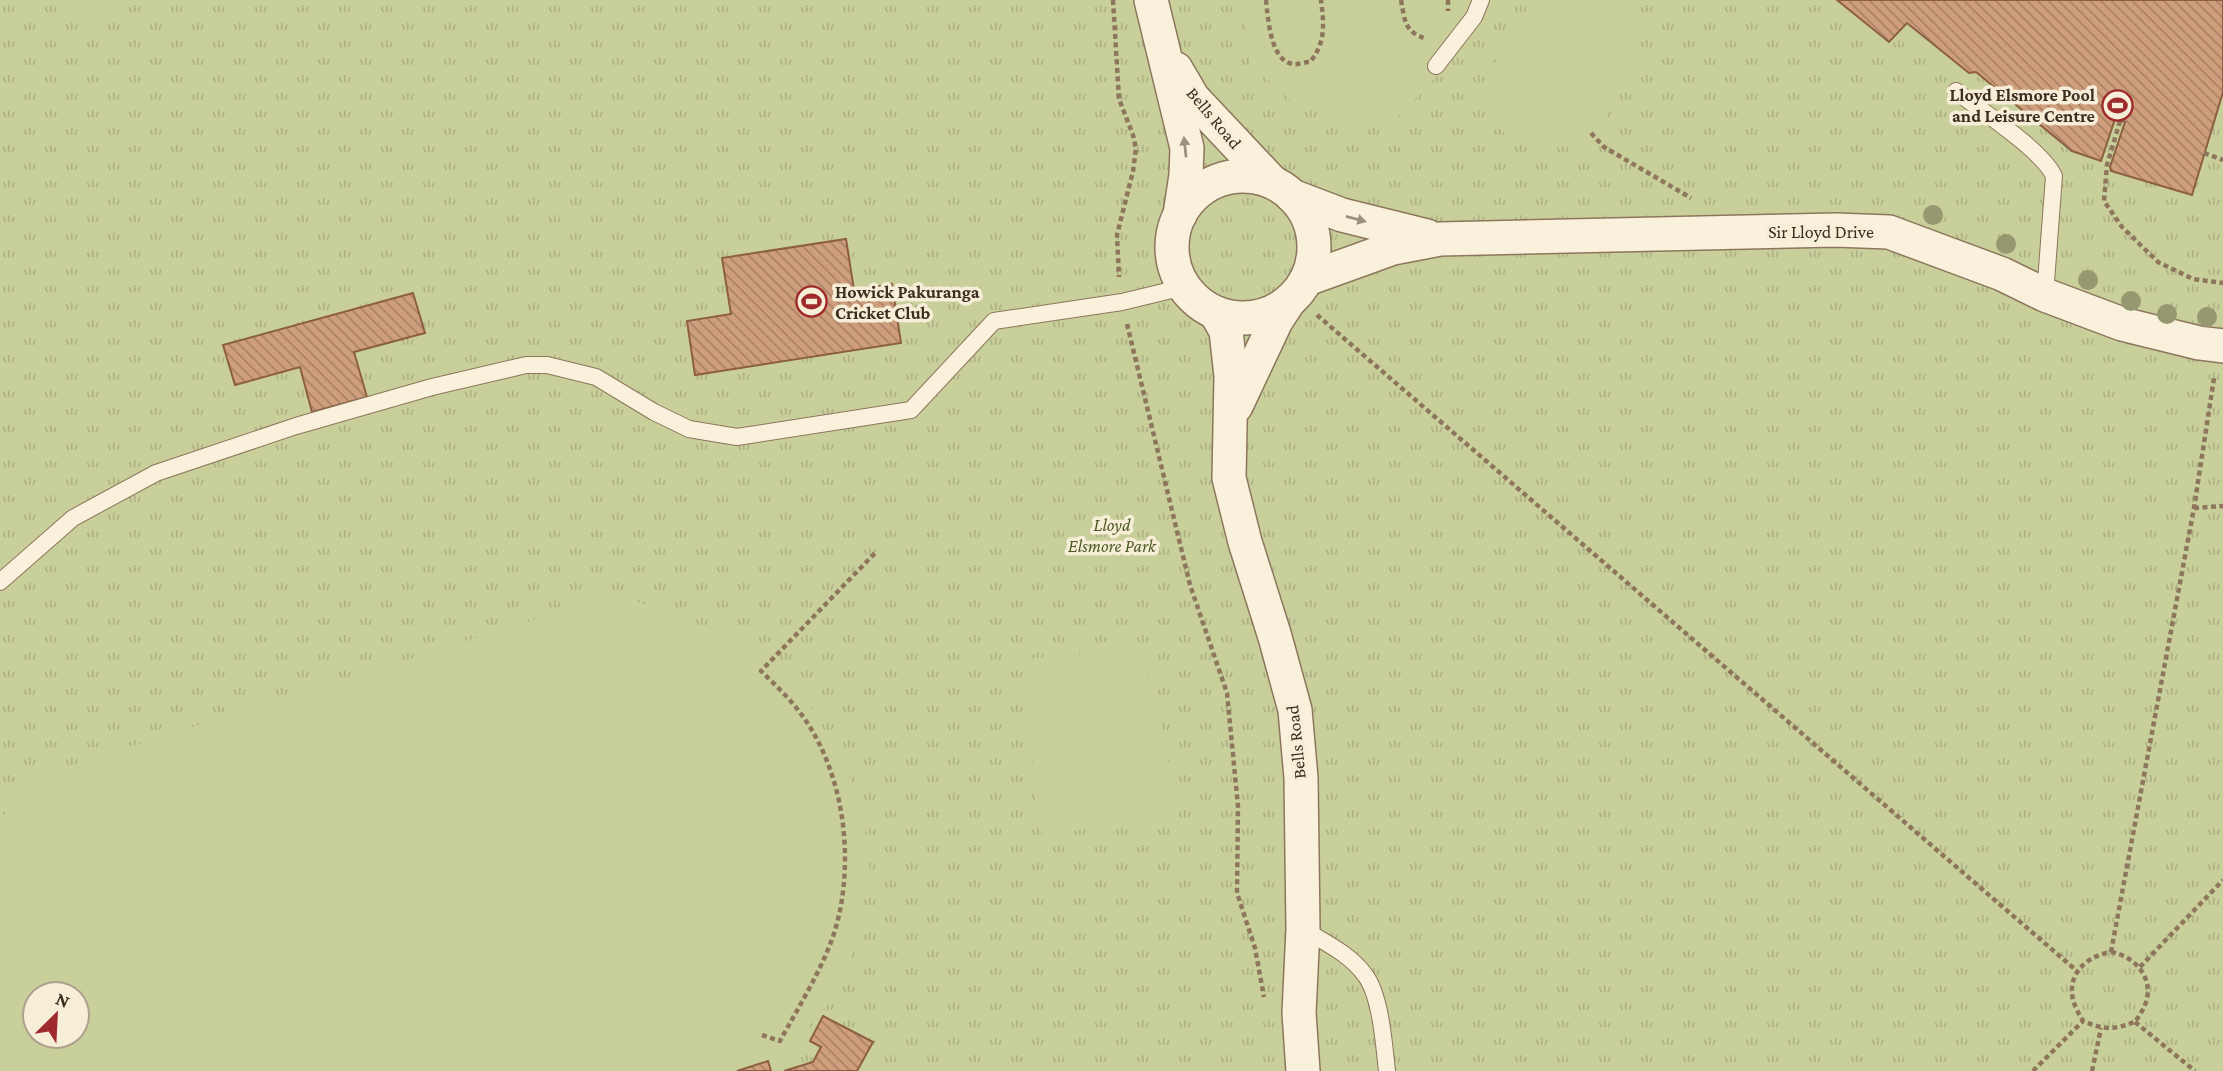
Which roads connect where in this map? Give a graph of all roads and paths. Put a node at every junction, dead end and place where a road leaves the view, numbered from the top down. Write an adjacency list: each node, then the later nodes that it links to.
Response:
1 (1113, 0): 25 (path)
2 (1151, 0): 10 (street, Bells Road)
3 (1266, 0): 4 (path)
4 (1321, 0)
5 (1401, 0): 9 (path)
6 (1448, 0): 8 (path)
7 (1482, 0): 11 (lane)
8 (1448, 15)
9 (1431, 38)
10 (1164, 48): 17 (street, Bells Road); 18 (street, Bells Road, one-way to 10)
11 (1436, 66)
12 (1956, 91): 24 (lane)
13 (2120, 121): 21 (path)
14 (1591, 133): 19 (path)
15 (2204, 153): 16 (path)
16 (2223, 160)
17 (1282, 189): 18 (street); 20 (street, Sir Lloyd Drive, one-way to 20); 23 (street)
18 (1180, 215): 22 (street)
19 (1728, 232): 20 (street, Sir Lloyd Drive); 24 (street, Sir Lloyd Drive)
20 (1440, 239): 23 (street, Sir Lloyd Drive)
21 (2223, 283)
22 (1184, 287): 25 (lane); 26 (street)
23 (1297, 292): 26 (street); 28 (street, Bells Road); 37 (path)
24 (2045, 295): 27 (street, Sir Lloyd Drive)
25 (1122, 302): 32 (lane); 38 (path)
26 (1216, 313): 28 (street, Bells Road)
27 (2219, 358): 30 (path)
28 (1230, 421): 34 (street, Bells Road)
29 (2223, 506): 30 (path)
30 (2194, 508): 35 (path)
31 (877, 551): 42 (path)
32 (0, 582)
33 (2223, 880): 36 (path)
34 (1303, 929): 43 (street, Bells Road); 44 (lane)
35 (2111, 952): 36 (path); 37 (path)
36 (2140, 967): 40 (path)
37 (2077, 971): 39 (path)
38 (1264, 997)
39 (2083, 1021): 41 (path); 45 (path)
40 (2135, 1022): 41 (path); 47 (path)
41 (2102, 1028): 46 (path)
42 (762, 1035)
43 (1303, 1071)
44 (1387, 1071)
45 (2033, 1071)
46 (2091, 1071)
47 (2195, 1071)

